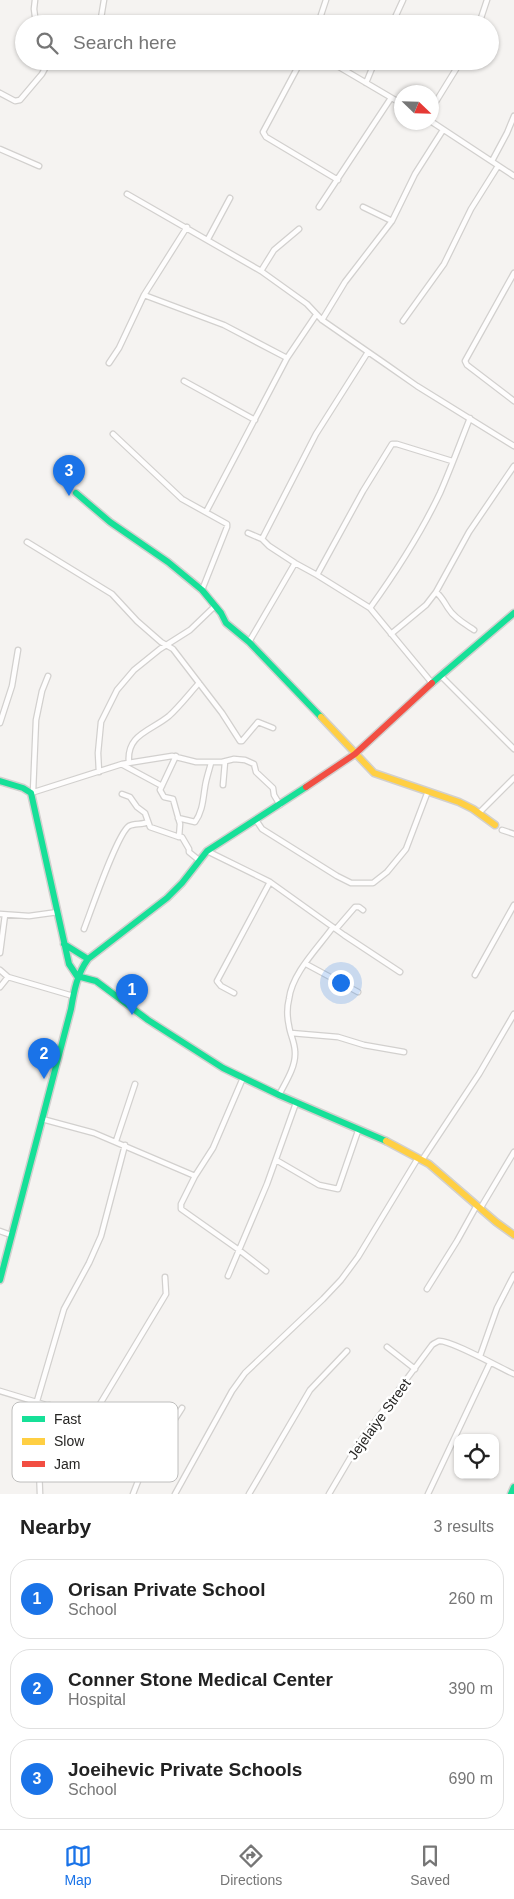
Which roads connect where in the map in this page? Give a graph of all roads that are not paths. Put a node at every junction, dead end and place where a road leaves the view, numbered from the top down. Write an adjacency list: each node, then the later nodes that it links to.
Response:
1 (35, 0): 6 (street)
2 (104, 0): 7 (street)
3 (326, 0): 8 (street)
4 (404, 0): 9 (street)
5 (486, 0): 10 (street)
6 (36, 15)
7 (102, 15)
8 (321, 15)
9 (396, 15)
10 (482, 15)
11 (44, 70): 17 (street)
12 (296, 70): 29 (street)
13 (344, 70): 16 (street)
14 (371, 70): 16 (street)
15 (455, 70): 18 (street)
16 (366, 83): 19 (street)
17 (0, 92)
18 (439, 97)
19 (391, 98): 20 (street); 29 (street)
20 (394, 100)
21 (514, 116): 25 (street)
22 (439, 127): 23 (street)
23 (443, 130): 25 (street); 34 (street)
24 (0, 149): 26 (street)
25 (492, 161): 27 (street)
26 (39, 166)
27 (498, 166): 28 (street); 43 (street)
28 (514, 176)
29 (338, 180): 32 (street)
30 (127, 194): 35 (street)
31 (230, 198): 37 (street)
32 (319, 207)
33 (363, 207): 34 (street)
34 (392, 221): 42 (street)
35 (188, 227): 37 (street); 40 (street)
36 (299, 229): 38 (street)
37 (208, 240): 38 (street)
38 (261, 271): 41 (street)
39 (514, 273): 48 (street)
40 (144, 295): 45 (street); 46 (street)
41 (316, 315): 42 (street); 45 (street)
42 (322, 320): 44 (street)
43 (403, 321)
44 (368, 352): 49 (street); 58 (street)
45 (287, 358): 50 (street)
46 (109, 363)
47 (184, 381): 50 (street)
48 (514, 400)
49 (470, 418): 52 (street); 53 (street)
50 (255, 420): 56 (street)
51 (113, 434): 56 (street)
52 (514, 446)
53 (452, 461): 61 (street); 65 (street)
54 (514, 466): 63 (street)
55 (76, 493): 62 (street)
56 (206, 512): 62 (street)
57 (248, 533): 58 (street)
58 (262, 540): 60 (street)
59 (27, 542): 70 (street)
60 (295, 563): 61 (street); 69 (street)
61 (318, 575): 65 (street)
62 (202, 590): 64 (street)
63 (436, 592): 67 (street); 68 (street)
64 (215, 606): 69 (street); 70 (street)
65 (370, 608): 68 (street)
66 (514, 613): 73 (street)
67 (474, 630)
68 (391, 634): 74 (street)
69 (249, 642): 79 (street)
70 (167, 645): 75 (street); 85 (street)
71 (18, 650): 76 (street)
72 (48, 676): 91 (street)
73 (441, 676): 74 (street); 78 (street)
74 (432, 683): 79 (street)
75 (198, 684): 77 (street); 82 (street)
76 (0, 723)
77 (273, 728)
78 (514, 749)
79 (355, 754): 90 (street); 93 (street)
80 (176, 756): 82 (street); 83 (street); 89 (street)
81 (225, 762): 83 (street); 88 (street); 93 (street)
82 (128, 763): 84 (street)
83 (211, 763): 95 (street)
84 (122, 764): 85 (street); 89 (street)
85 (99, 772): 91 (street)
86 (514, 778): 94 (street)
87 (0, 781): 91 (street)
88 (223, 785)
89 (162, 786): 95 (street)
90 (428, 791): 94 (street); 96 (street)
91 (32, 792): 107 (street)
92 (122, 794): 97 (street)
93 (280, 806): 96 (street)
94 (478, 813): 98 (street)
95 (178, 818): 101 (street)
96 (256, 820): 102 (street)
97 (148, 822): 101 (street); 110 (street)
98 (495, 825)
99 (502, 830): 100 (street)
100 (514, 834)
101 (179, 837): 103 (street)
102 (207, 851): 103 (street); 104 (street)
103 (200, 861): 113 (street)
104 (270, 882): 109 (street); 122 (street)
105 (514, 905): 117 (street)
106 (363, 910): 109 (street)
107 (58, 912): 108 (street); 111 (street)
108 (2, 915): 112 (street)
109 (335, 928): 114 (street); 116 (street)
110 (84, 930)
111 (64, 944): 113 (street); 118 (street)
112 (0, 953)
113 (88, 959): 118 (street)
114 (306, 964): 121 (street); 125 (street)
115 (0, 970): 119 (street)
116 (400, 972)
117 (475, 975)
118 (77, 976): 123 (street); 127 (street)
119 (8, 977): 120 (street); 123 (street)
120 (0, 987)
121 (358, 992)
122 (234, 993)
123 (73, 996): 131 (street)
124 (514, 1014): 136 (street)
125 (291, 1033): 126 (street); 129 (street)
126 (404, 1052)
127 (243, 1078): 129 (street); 138 (street)
128 (135, 1084): 133 (street)
129 (279, 1095): 130 (street)
130 (296, 1103): 132 (street); 137 (street)
131 (42, 1119): 133 (street); 141 (street)
132 (358, 1131): 136 (street); 137 (street)
133 (116, 1141): 134 (street)
134 (125, 1145): 138 (street); 157 (street)
135 (514, 1152): 139 (street)
136 (420, 1159): 139 (street); 164 (street)
137 (276, 1160): 143 (street)
138 (196, 1176): 143 (street)
139 (478, 1207): 142 (street); 149 (street)
140 (0, 1231): 141 (street)
141 (11, 1235): 148 (street)
142 (514, 1235)
143 (239, 1250): 144 (street); 146 (street)
144 (266, 1271)
145 (514, 1275): 152 (street)
146 (228, 1276)
147 (165, 1277): 158 (street)
148 (0, 1280)
149 (427, 1288)
150 (386, 1347): 154 (street)
151 (347, 1351): 165 (street)
152 (480, 1356): 153 (street); 154 (street, Jejelaiye Street)
153 (490, 1363): 155 (street); 167 (street)
154 (415, 1369): 166 (street, Jejelaiye Street)
155 (514, 1374)
156 (0, 1391): 157 (street)
157 (37, 1401)
158 (101, 1402)
159 (182, 1408): 160 (street)
160 (178, 1414)
161 (138, 1482): 163 (street)
162 (514, 1487): 168 (street)
163 (133, 1494)
164 (174, 1494)
165 (249, 1494)
166 (329, 1494)
167 (428, 1494)
168 (511, 1494)

